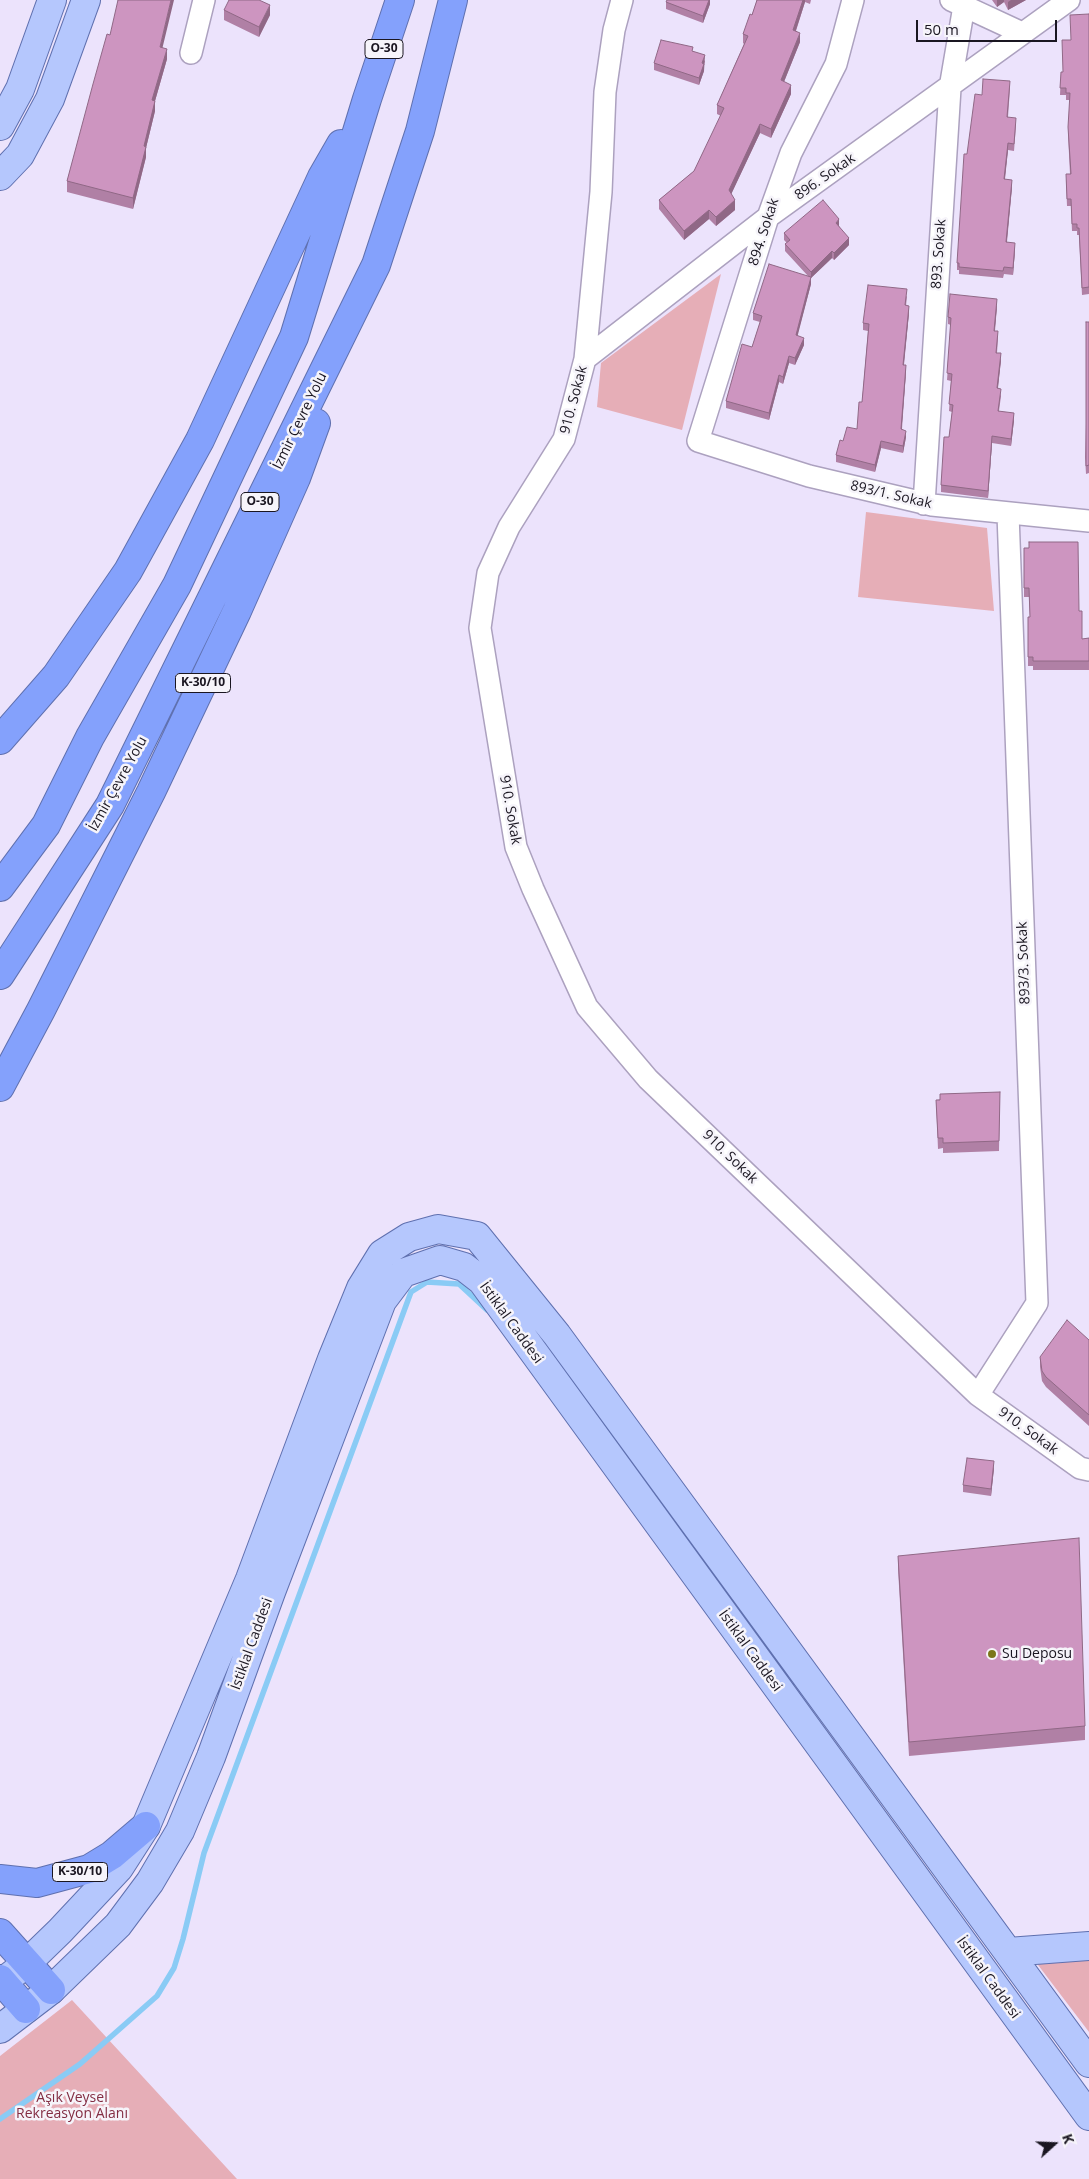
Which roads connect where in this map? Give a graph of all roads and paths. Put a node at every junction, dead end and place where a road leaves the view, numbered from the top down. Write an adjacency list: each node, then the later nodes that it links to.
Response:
1 (52, 0): 14 (main road)
2 (86, 0): 15 (main road)
3 (204, 0): 11 (street)
4 (400, 0): 13 (highway, O-30)
5 (453, 0): 17 (highway, İzmir Çevre Yolu / O-30)
6 (622, 0): 18 (street, 910. Sokak)
7 (853, 0): 16 (street, 894. Sokak)
8 (1070, 0): 10 (street, 896. Sokak)
9 (958, 3): 10 (street); 12 (street, 893. Sokak)
10 (1022, 33): 12 (street, 896. Sokak)
11 (191, 53)
12 (950, 88): 16 (street, 896. Sokak); 20 (street, 893. Sokak)
13 (367, 99): 23 (highway); 24 (highway, O-30)
14 (0, 126)
15 (0, 176)
16 (768, 218): 18 (street, 896. Sokak); 19 (street, 894. Sokak)
17 (376, 265): 25 (highway, İzmir Çevre Yolu / O-30); 26 (highway, K-30/10)
18 (585, 359): 27 (street, 910. Sokak)
19 (698, 441): 20 (street, 893/1. Sokak)
20 (924, 504): 21 (street, 893/1. Sokak)
21 (1008, 514): 22 (street, 893/1. Sokak); 27 (street, 893/3. Sokak)
22 (1089, 520)
23 (0, 740)
24 (0, 888)
25 (0, 975)
26 (0, 1086)
27 (978, 1395): 28 (street, 910. Sokak)
28 (1089, 1470)
29 (146, 1826): 30 (highway, K-30/10); 33 (main road, İstiklal Caddesi); 34 (main road, İstiklal Caddesi)
30 (0, 1880)
31 (0, 1933): 34 (highway)
32 (1089, 1946): 33 (main road)
33 (1008, 1952): 39 (main road, İstiklal Caddesi)
34 (27, 1962): 35 (main road, İstiklal Caddesi); 36 (highway)
35 (1, 1982): 37 (highway)
36 (51, 1990): 37 (main road, İstiklal Caddesi); 40 (main road, İstiklal Caddesi)
37 (26, 2009): 38 (main road, İstiklal Caddesi)
38 (0, 2029)
39 (1089, 2063)
40 (1089, 2116)

